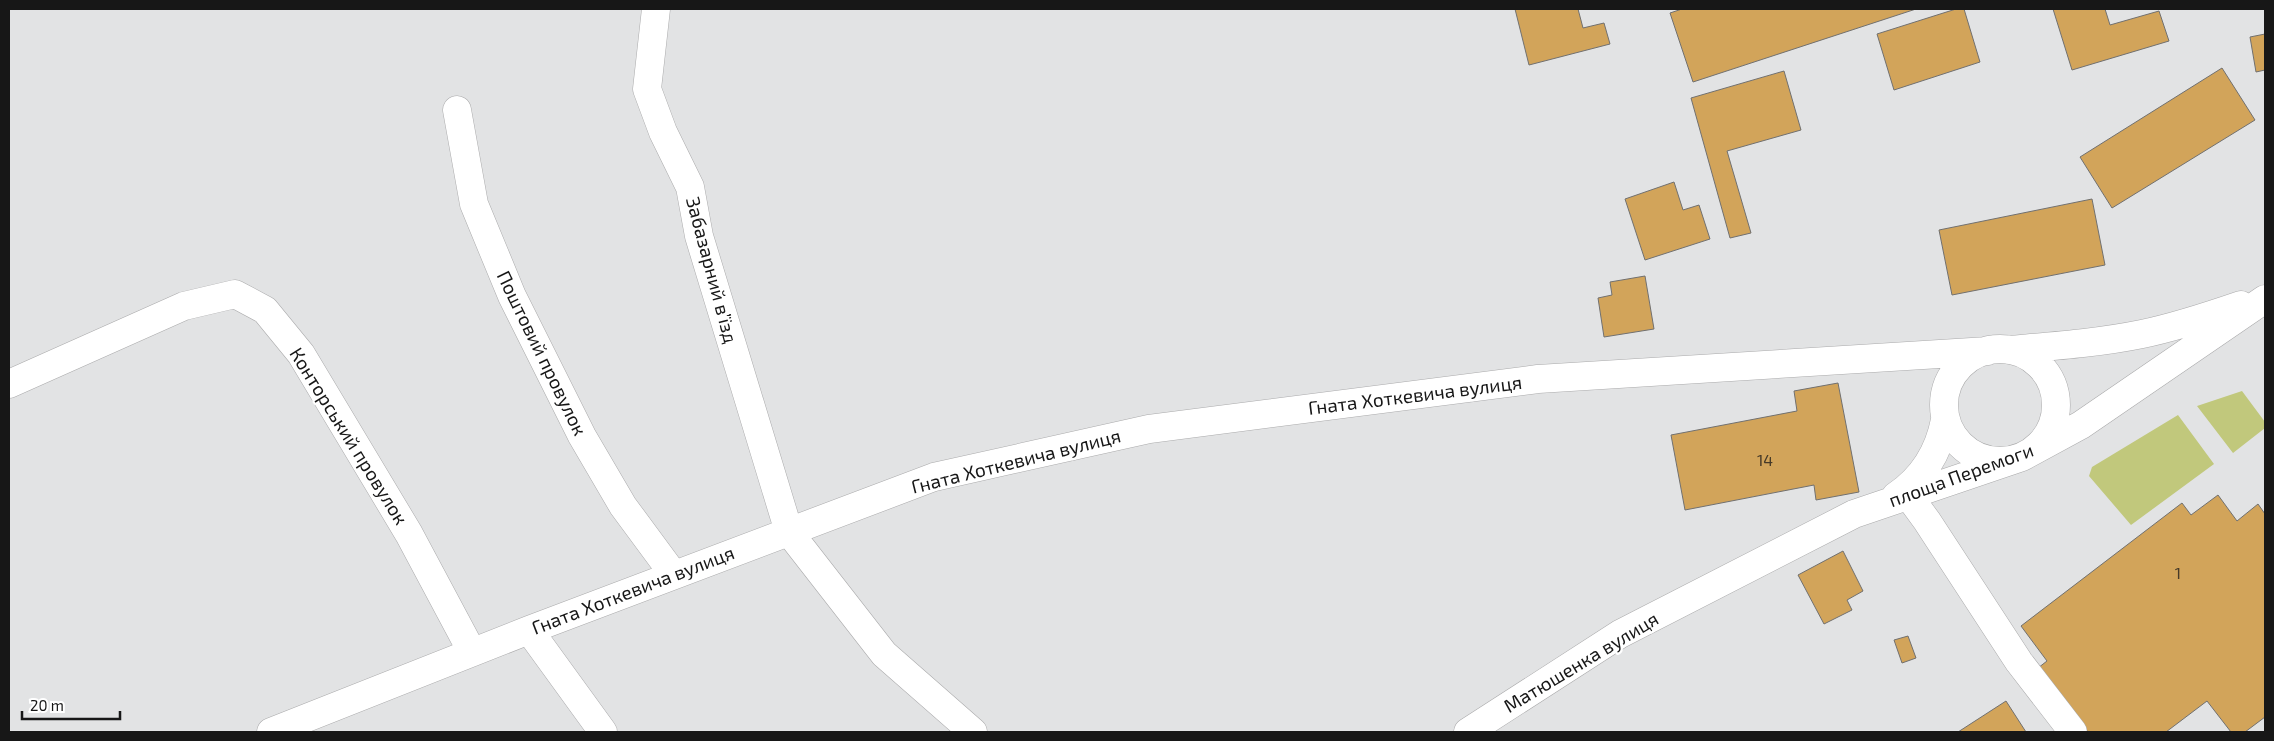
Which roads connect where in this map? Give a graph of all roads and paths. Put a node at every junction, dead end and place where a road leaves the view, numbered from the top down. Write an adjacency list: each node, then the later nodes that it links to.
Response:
1 (656, 9): 10 (street, Забазарний вʼїзд)
2 (457, 110): 11 (street, Поштовий провулок)
3 (2265, 294): 5 (street)
4 (2265, 299): 8 (street, площа Перемоги)
5 (1999, 350): 7 (street); 8 (street); 10 (street, Гната Хоткевича вулиця)
6 (9, 384): 14 (street, Конторський провулок)
7 (1945, 420): 8 (street); 9 (street)
8 (2022, 457): 9 (street, площа Перемоги)
9 (1898, 498): 12 (street, площа Перемоги); 19 (street)
10 (789, 532): 11 (street, Гната Хоткевича вулиця); 17 (street)
11 (674, 575): 13 (street, Гната Хоткевича вулиця)
12 (1695, 595): 18 (street, Матюшенка вулиця)
13 (529, 630): 14 (street, Гната Хоткевича вулиця); 16 (street)
14 (472, 652): 15 (street, Гната Хоткевича вулиця)
15 (271, 732)
16 (603, 732)
17 (973, 732)
18 (1468, 732)
19 (2073, 732)

